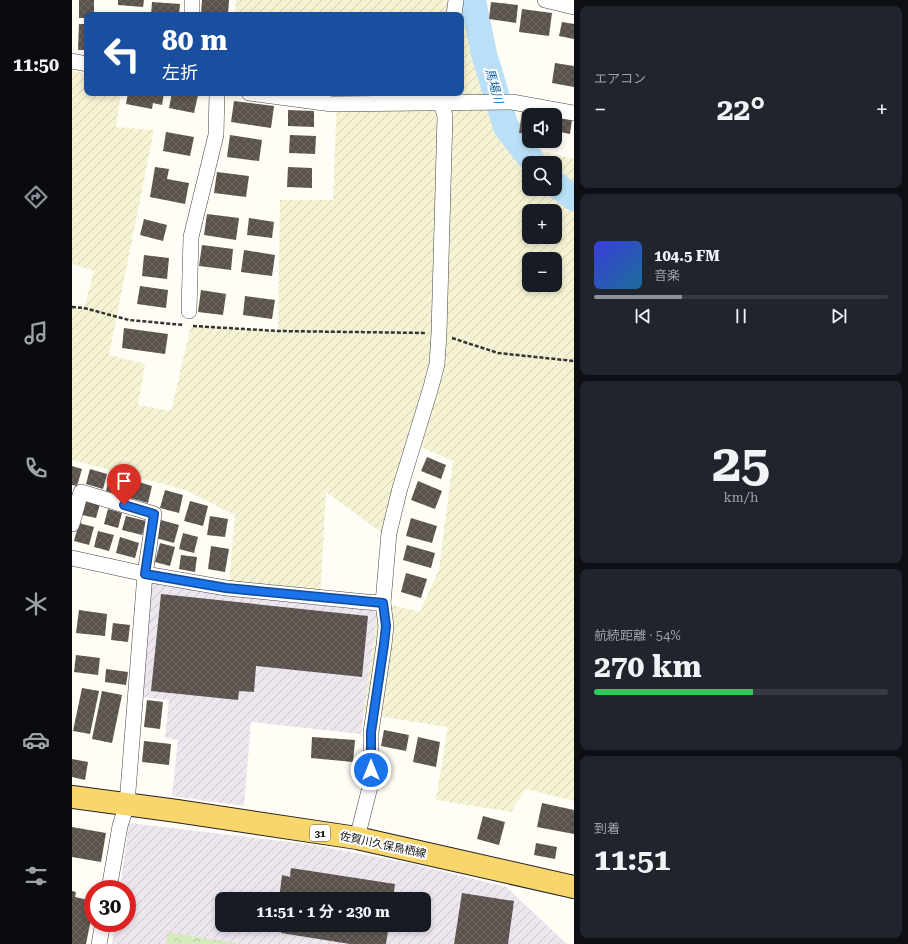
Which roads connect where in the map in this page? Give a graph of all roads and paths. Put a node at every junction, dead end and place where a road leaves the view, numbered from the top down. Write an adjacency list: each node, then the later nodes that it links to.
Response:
1 (192, 0): 5 (street)
2 (456, 0): 6 (street)
3 (545, 0): 4 (street)
4 (574, 7)
5 (192, 12)
6 (454, 12)
7 (72, 61): 8 (street)
8 (84, 63)
9 (217, 96): 14 (street)
10 (272, 96): 11 (street)
11 (442, 98): 12 (street); 15 (street)
12 (574, 113)
13 (72, 307): 15 (path)
14 (189, 311)
15 (439, 334): 16 (path); 20 (street)
16 (574, 361)
17 (72, 524): 19 (street)
18 (72, 558): 19 (street)
19 (145, 574): 20 (street); 22 (street)
20 (383, 603): 23 (street)
21 (72, 797): 22 (main road, 佐賀川久保鳥栖線 / 31)
22 (127, 804): 23 (main road, 佐賀川久保鳥栖線 / 31); 24 (street)
23 (357, 838): 25 (main road, 佐賀川久保鳥栖線 / 31)
24 (111, 880)
25 (570, 886)
26 (101, 932): 27 (street)
27 (99, 944)

